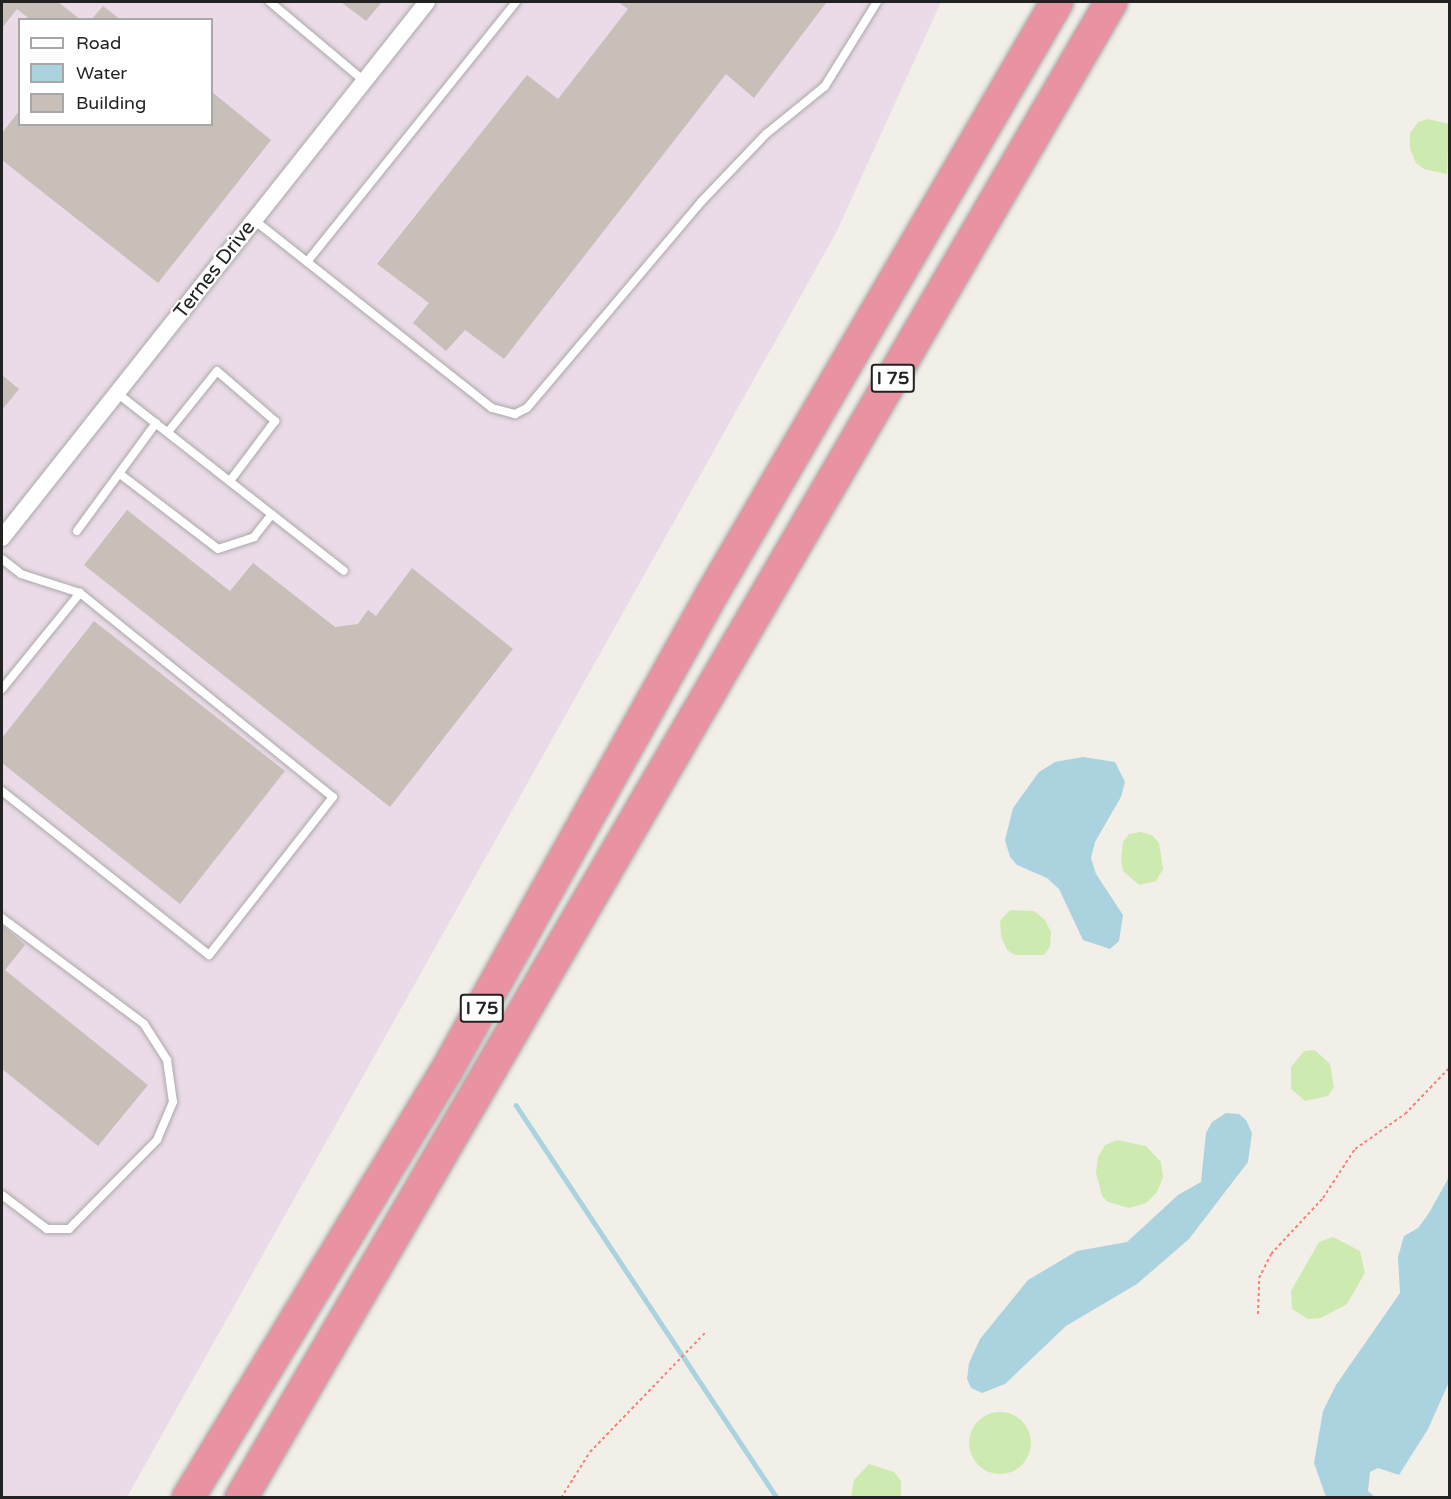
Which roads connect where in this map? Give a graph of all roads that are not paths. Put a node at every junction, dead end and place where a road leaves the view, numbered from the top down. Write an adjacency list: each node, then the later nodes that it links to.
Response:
1 (270, 2): 9 (lane)
2 (427, 2): 9 (street, Ternes Drive)
3 (516, 2): 12 (lane)
4 (877, 2): 12 (lane)
5 (1034, 2): 13 (highway)
6 (1058, 2): 13 (highway, I 75)
7 (1111, 2): 10 (highway, I 75)
8 (1132, 2): 10 (highway)
9 (364, 81): 11 (street, Ternes Drive)
10 (1028, 147): 31 (highway, I 75)
11 (254, 220): 12 (lane); 14 (street, Ternes Drive)
12 (307, 262)
13 (862, 336): 30 (highway, I 75)
14 (117, 393): 15 (lane); 20 (street, Ternes Drive)
15 (156, 423): 16 (lane); 17 (lane)
16 (168, 432): 18 (lane); 18 (lane)
17 (120, 474): 19 (lane); 21 (lane)
18 (230, 481): 19 (lane)
19 (272, 514): 24 (lane)
20 (7, 518): 22 (street, Ternes Drive)
21 (77, 531)
22 (2, 538)
23 (2, 559): 25 (lane)
24 (344, 571)
25 (80, 593): 26 (lane); 27 (lane)
26 (2, 689)
27 (2, 791)
28 (2, 918): 29 (lane)
29 (2, 1195)
30 (188, 1497)
31 (241, 1497)

